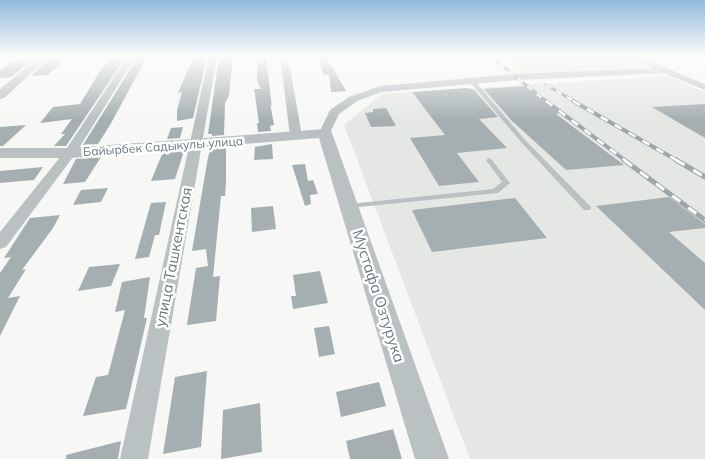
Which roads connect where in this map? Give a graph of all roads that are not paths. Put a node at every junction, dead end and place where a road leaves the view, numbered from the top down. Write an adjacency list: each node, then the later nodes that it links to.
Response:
1 (20, 77): 9 (street)
2 (118, 77): 14 (street)
3 (209, 77): 12 (street, улица Ташкентская)
4 (287, 77): 11 (street)
5 (535, 77): 7 (street)
6 (683, 77): 8 (street)
7 (472, 81): 10 (street); 17 (lane)
8 (705, 87)
9 (0, 95)
10 (325, 133): 11 (street, Байырбек Садыкулы улица); 16 (street, Мустафа Озтурука)
11 (296, 136): 12 (street, Байырбек Садыкулы улица)
12 (195, 144): 14 (street, Байырбек Садыкулы улица); 19 (street, улица Ташкентская)
13 (0, 153): 14 (street, Байырбек Садыкулы улица)
14 (70, 153): 18 (street)
15 (489, 160): 16 (lane)
16 (349, 206): 20 (street, Мустафа Озтурука)
17 (587, 208)
18 (0, 244)
19 (134, 459)
20 (432, 459)

